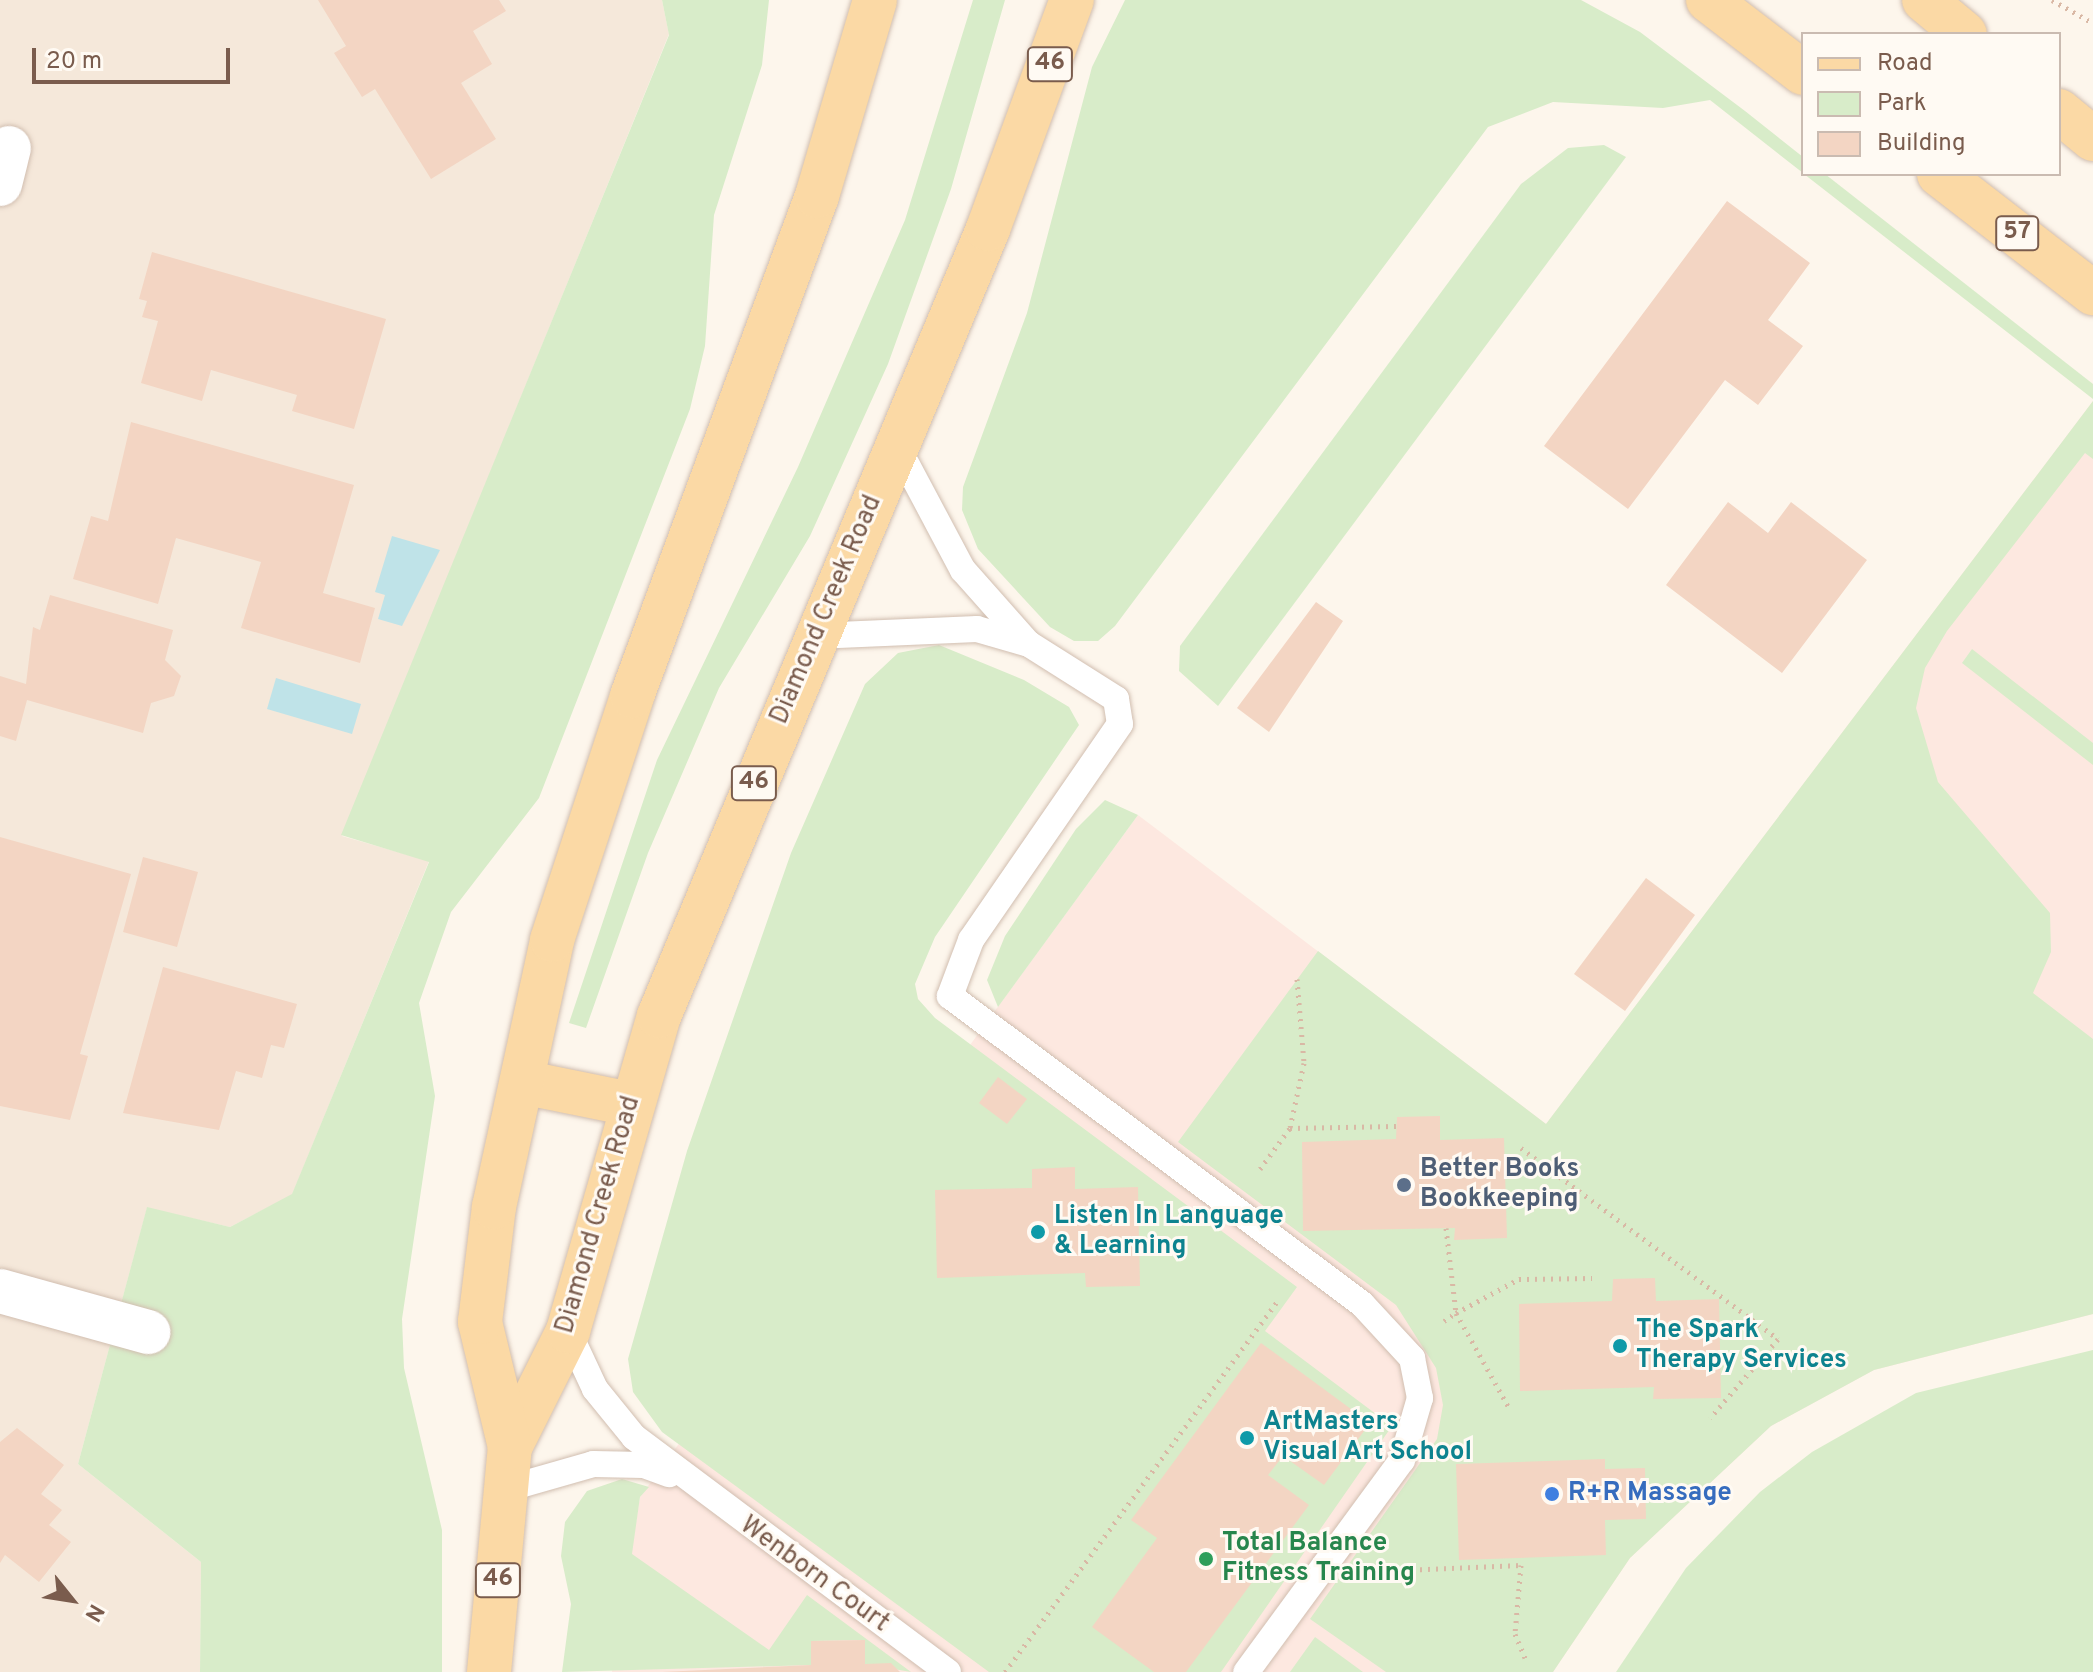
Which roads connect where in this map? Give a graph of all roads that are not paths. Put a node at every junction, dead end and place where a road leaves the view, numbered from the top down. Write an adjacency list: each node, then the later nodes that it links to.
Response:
1 (875, 0): 14 (main road, Diamond Creek Road / 46)
2 (1072, 0): 11 (main road, Diamond Creek Road / 46)
3 (1708, 0): 6 (main road)
4 (1924, 0): 5 (main road)
5 (1963, 32)
6 (1801, 71)
7 (2061, 113): 8 (main road)
8 (2093, 139)
9 (1942, 176): 10 (main road, 57)
10 (2093, 293)
11 (898, 448): 12 (main road, Diamond Creek Road / 46); 13 (lane)
12 (815, 636): 13 (lane); 15 (main road, Diamond Creek Road / 46)
13 (1029, 644): 23 (lane)
14 (522, 1082): 15 (main road); 19 (main road, Diamond Creek Road / 46)
15 (630, 1104): 17 (main road, Diamond Creek Road / 46)
16 (0, 1291): 18 (street)
17 (568, 1331): 19 (main road, Diamond Creek Road / 46); 20 (lane, Wenborn Court)
18 (148, 1332)
19 (508, 1468): 20 (lane, Wenborn Court); 21 (main road, Diamond Creek Road / 46)
20 (680, 1478): 22 (lane, Wenborn Court)
21 (489, 1672)
22 (948, 1672)
23 (1246, 1672)

